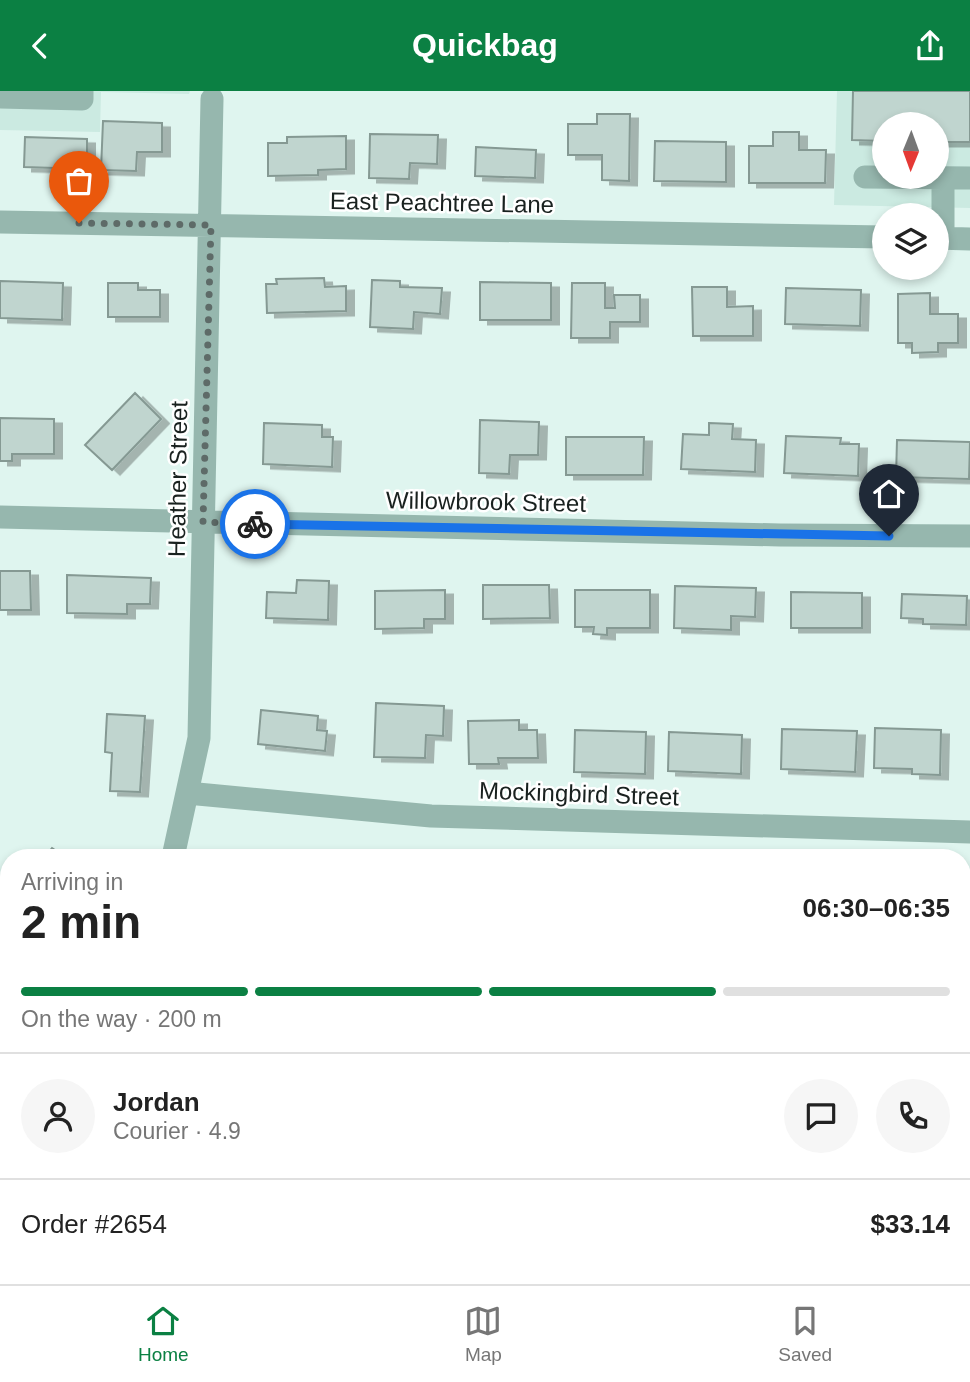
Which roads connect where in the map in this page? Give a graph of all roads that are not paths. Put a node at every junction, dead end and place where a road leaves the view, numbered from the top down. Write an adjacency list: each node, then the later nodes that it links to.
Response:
1 (82, 91): 2 (street)
2 (0, 97)
3 (212, 99): 9 (street, Heather Street)
4 (865, 177): 5 (street)
5 (872, 177)
6 (949, 178): 7 (street)
7 (970, 178)
8 (0, 222): 9 (street, East Peachtree Lane)
9 (211, 225): 10 (street, East Peachtree Lane); 14 (street, Heather Street)
10 (872, 237)
11 (949, 238): 12 (street)
12 (970, 239)
13 (0, 517): 14 (street, Willowbrook Street)
14 (203, 522): 15 (street, Willowbrook Street); 16 (street, Heather Street)
15 (970, 536)
16 (187, 793): 17 (street, Mockingbird Street); 18 (street, Heather Street)
17 (970, 832)
18 (175, 849)

